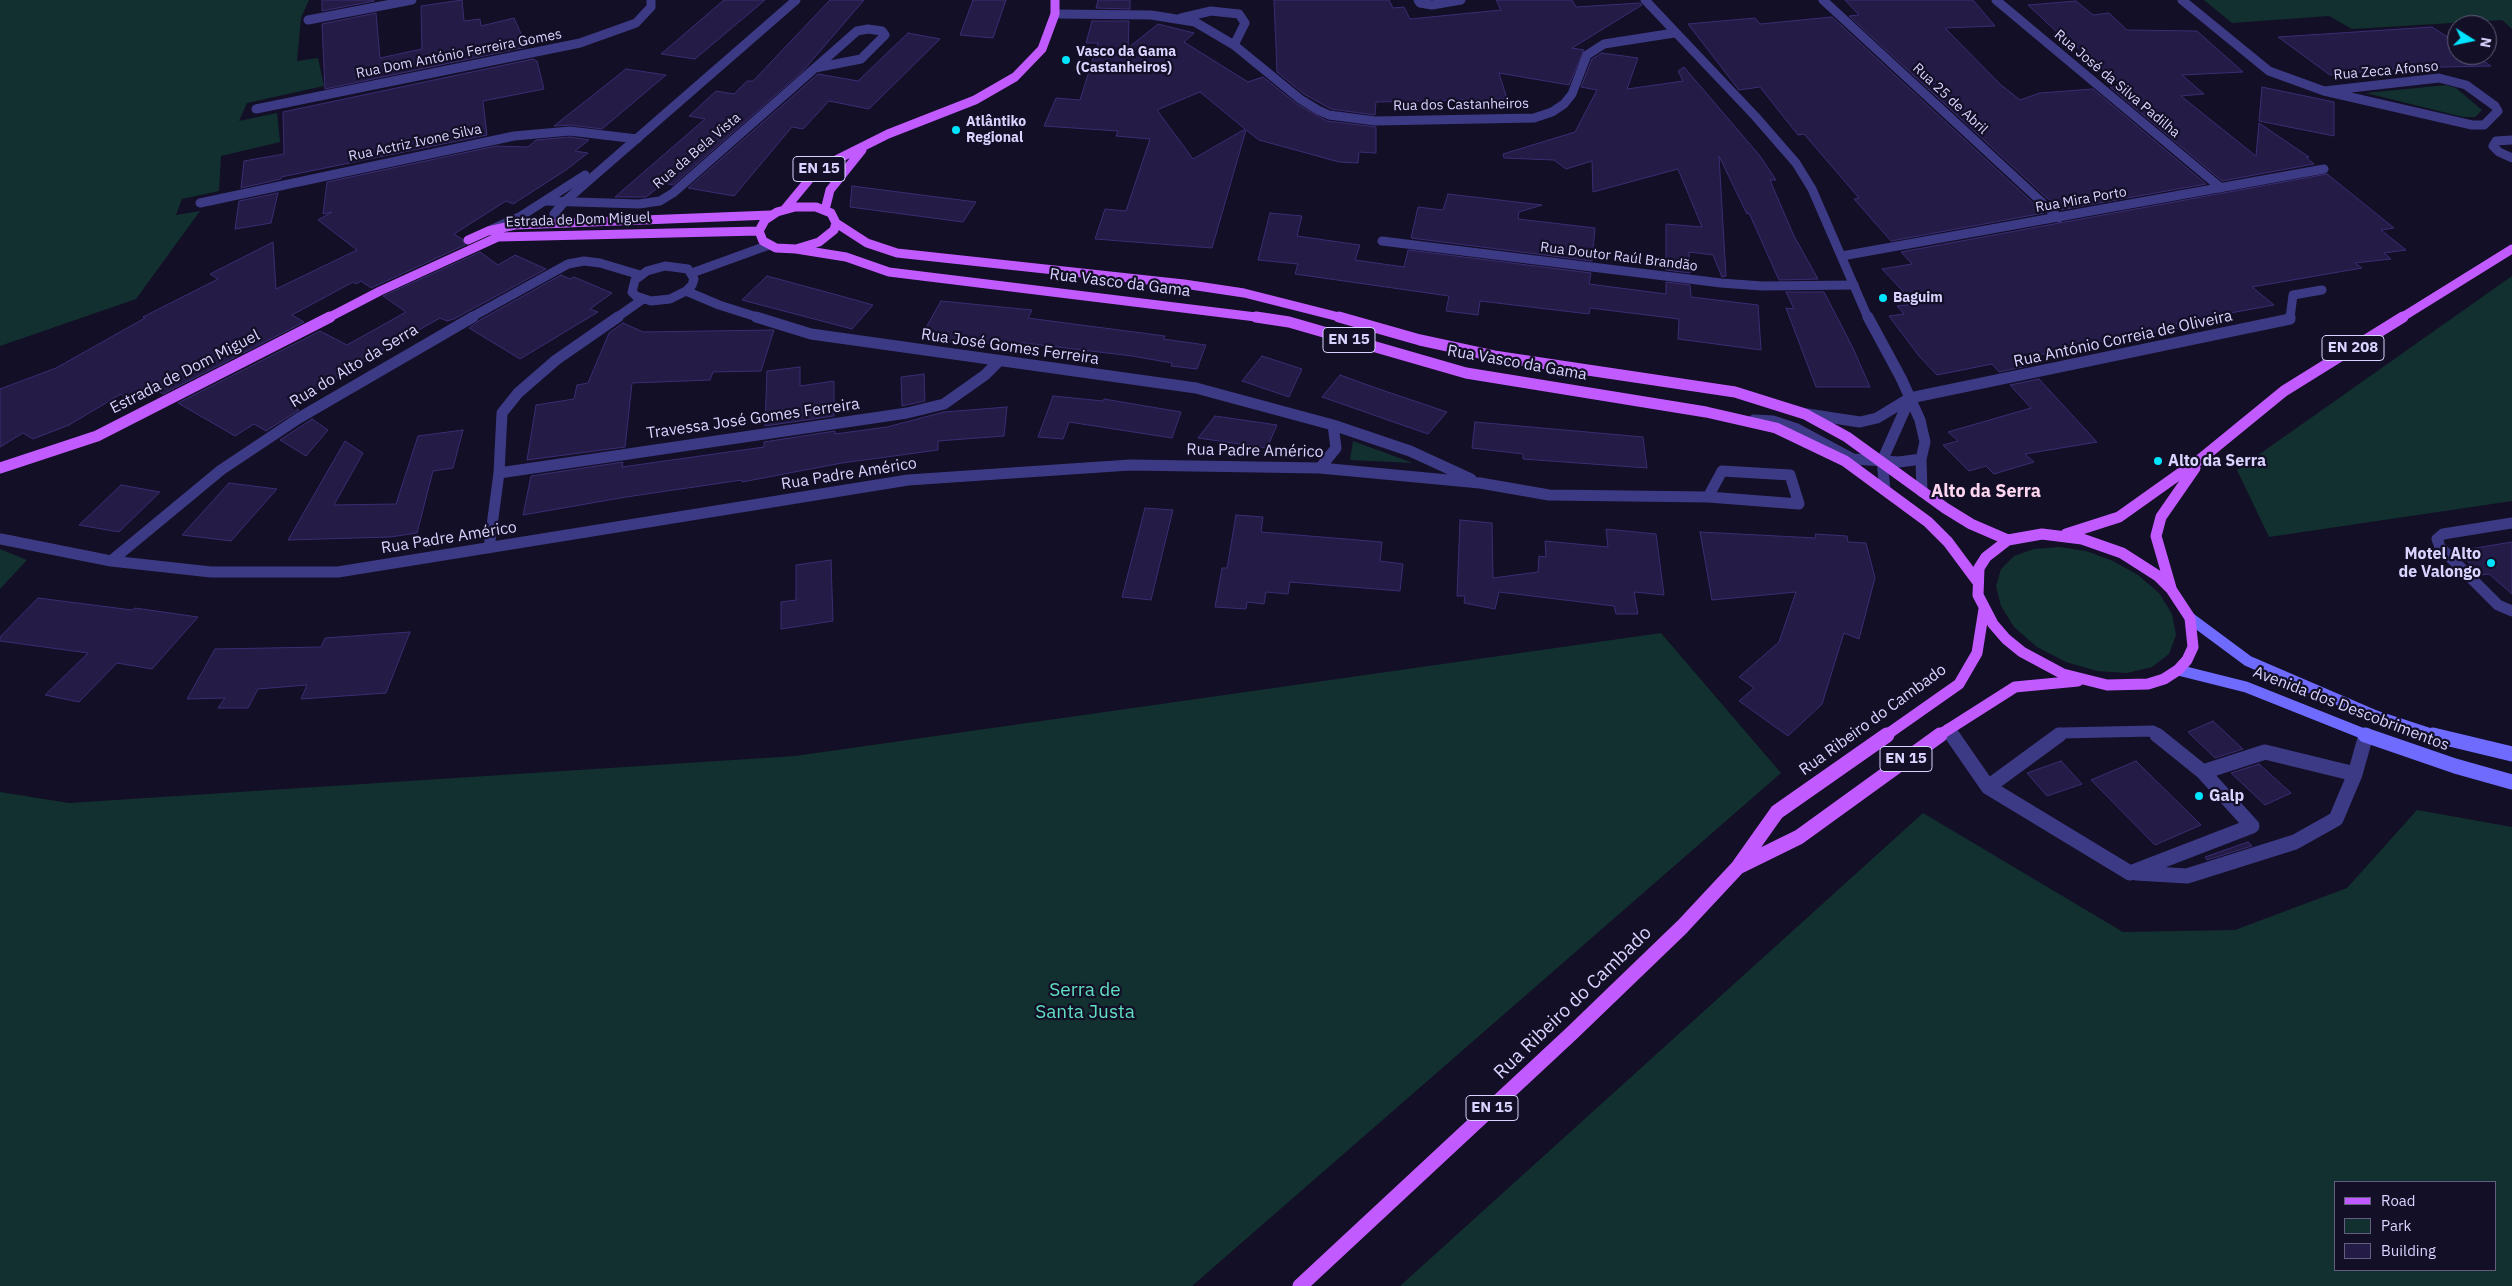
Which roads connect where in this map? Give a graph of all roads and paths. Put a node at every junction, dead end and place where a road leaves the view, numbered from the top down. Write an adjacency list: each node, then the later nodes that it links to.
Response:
1 (412, 0): 13 (street)
2 (651, 0): 18 (street, Rua Dom António Ferreira Gomes)
3 (796, 0): 20 (street, Estrada de Dom Miguel)
4 (1055, 0): 11 (main road, EN 15)
5 (1418, 0): 6 (street)
6 (1461, 0)
7 (1645, 0): 14 (street)
8 (1823, 0): 34 (street, Rua 25 de Abril)
9 (1996, 0): 27 (street, Rua José da Silva Padilha)
10 (2182, 0): 17 (street, Rua Zeca Afonso)
11 (1055, 14): 12 (street, Rua dos Castanheiros); 23 (main road, EN 15)
12 (1180, 18): 15 (street, Rua dos Castanheiros); 15 (street, Rua dos Castanheiros)
13 (308, 20)
14 (1674, 33): 15 (street, Rua dos Castanheiros); 43 (street)
15 (1234, 45)
16 (815, 68): 16 (street, Rua da Bela Vista); 29 (street, Rua da Bela Vista)
17 (2324, 90): 19 (street, Rua Zeca Afonso); 19 (street, Rua Zeca Afonso)
18 (256, 109)
19 (2472, 125): 22 (street, Rua Zeca Afonso)
20 (637, 139): 25 (street, Estrada de Dom Miguel); 30 (street, Rua Actriz Ivone Silva)
21 (2512, 140): 22 (street)
22 (2496, 141): 24 (street, Rua Zeca Afonso)
23 (867, 145): 31 (main road, EN 15); 32 (main road, EN 15)
24 (2512, 158)
25 (605, 165): 28 (street, Estrada de Dom Miguel); 29 (street, Estrada de Dom Miguel)
26 (2324, 169): 27 (street, Rua Mira Porto)
27 (2220, 188): 34 (street, Rua Mira Porto)
28 (546, 201): 29 (street, Rua da Bela Vista); 37 (street, Estrada de Dom Miguel)
29 (564, 202): 35 (street, Estrada de Dom Miguel)
30 (200, 203)
31 (784, 210): 32 (main road); 33 (main road)
32 (825, 210): 36 (main road, Rua Vasco da Gama)
33 (771, 215): 35 (main road, Estrada de Dom Miguel); 38 (main road)
34 (2059, 218): 43 (street, Rua Mira Porto)
35 (564, 223): 37 (main road, Estrada de Dom Miguel)
36 (836, 223): 41 (main road); 53 (main road, Rua Vasco da Gama / EN 15)
37 (488, 231): 48 (main road, Estrada de Dom Miguel)
38 (759, 231): 40 (main road); 48 (main road, Estrada de Dom Miguel)
39 (1382, 241): 46 (street, Rua Doutor Raúl Brandão)
40 (768, 245): 41 (main road, Rua Vasco da Gama); 44 (street)
41 (796, 249): 54 (main road, Rua Vasco da Gama / EN 15)
42 (2512, 249): 56 (main road, EN 208)
43 (1842, 256): 46 (street)
44 (692, 273): 45 (street); 49 (street)
45 (640, 275): 50 (street); 71 (street, Rua do Alto da Serra)
46 (1854, 285): 52 (street)
47 (2322, 290): 52 (street, Rua António Correia de Oliveira)
48 (380, 291): 59 (main road, Estrada de Dom Miguel)
49 (686, 291): 50 (street); 51 (street, Rua José Gomes Ferreira)
50 (643, 299): 61 (street)
51 (998, 362): 55 (street, Rua José Gomes Ferreira); 61 (street, Travessa José Gomes Ferreira)
52 (1910, 398): 53 (street); 57 (street); 58 (street)
53 (1805, 414): 58 (main road, Rua Vasco da Gama / EN 15)
54 (1739, 418): 58 (street); 63 (main road, Rua Vasco da Gama / EN 15)
55 (1333, 425): 60 (street); 62 (street, Rua José Gomes Ferreira)
56 (2202, 458): 67 (main road, EN 208); 73 (main road, EN 208)
57 (1921, 459): 58 (street); 64 (street)
58 (1882, 461): 63 (street); 64 (main road, Rua Vasco da Gama / EN 15)
59 (0, 468)
60 (1320, 468): 62 (street, Rua Padre Américo); 70 (street, Rua Padre Américo)
61 (499, 473): 70 (street)
62 (1480, 483): 65 (street, Rua Padre Américo)
63 (1885, 490): 72 (main road, Rua Vasco da Gama / EN 15)
64 (1922, 492): 69 (main road, Rua Vasco da Gama / EN 15)
65 (1708, 497): 65 (street, Rua Padre Américo)
66 (2512, 524): 75 (street)
67 (2062, 535): 69 (main road); 73 (main road)
68 (0, 539): 71 (street, Rua Padre Américo)
69 (2008, 540): 72 (main road)
70 (489, 548): 71 (street, Rua Padre Américo)
71 (111, 561)
72 (1977, 581): 74 (main road)
73 (2172, 589): 76 (main road)
74 (1984, 609): 78 (main road); 86 (main road, Rua Ribeiro do Cambado / EN 15)
75 (2512, 610)
76 (2190, 618): 77 (main road); 81 (main road, Avenida dos Descobrimentos)
77 (2178, 670): 78 (main road); 80 (main road, Avenida dos Descobrimentos)
78 (2085, 681): 79 (main road, Rua Ribeiro do Cambado / EN 15)
79 (1948, 729): 85 (street); 86 (main road, Rua Ribeiro do Cambado / EN 15)
80 (2366, 734): 83 (street); 84 (main road, Avenida dos Descobrimentos)
81 (2512, 754)
82 (2203, 772): 83 (street); 85 (street); 87 (street)
83 (2355, 774): 87 (street)
84 (2512, 782)
85 (1988, 788): 87 (street)
86 (1738, 868): 88 (main road, Rua Ribeiro do Cambado / EN 15)
87 (2130, 873)
88 (1300, 1286)

